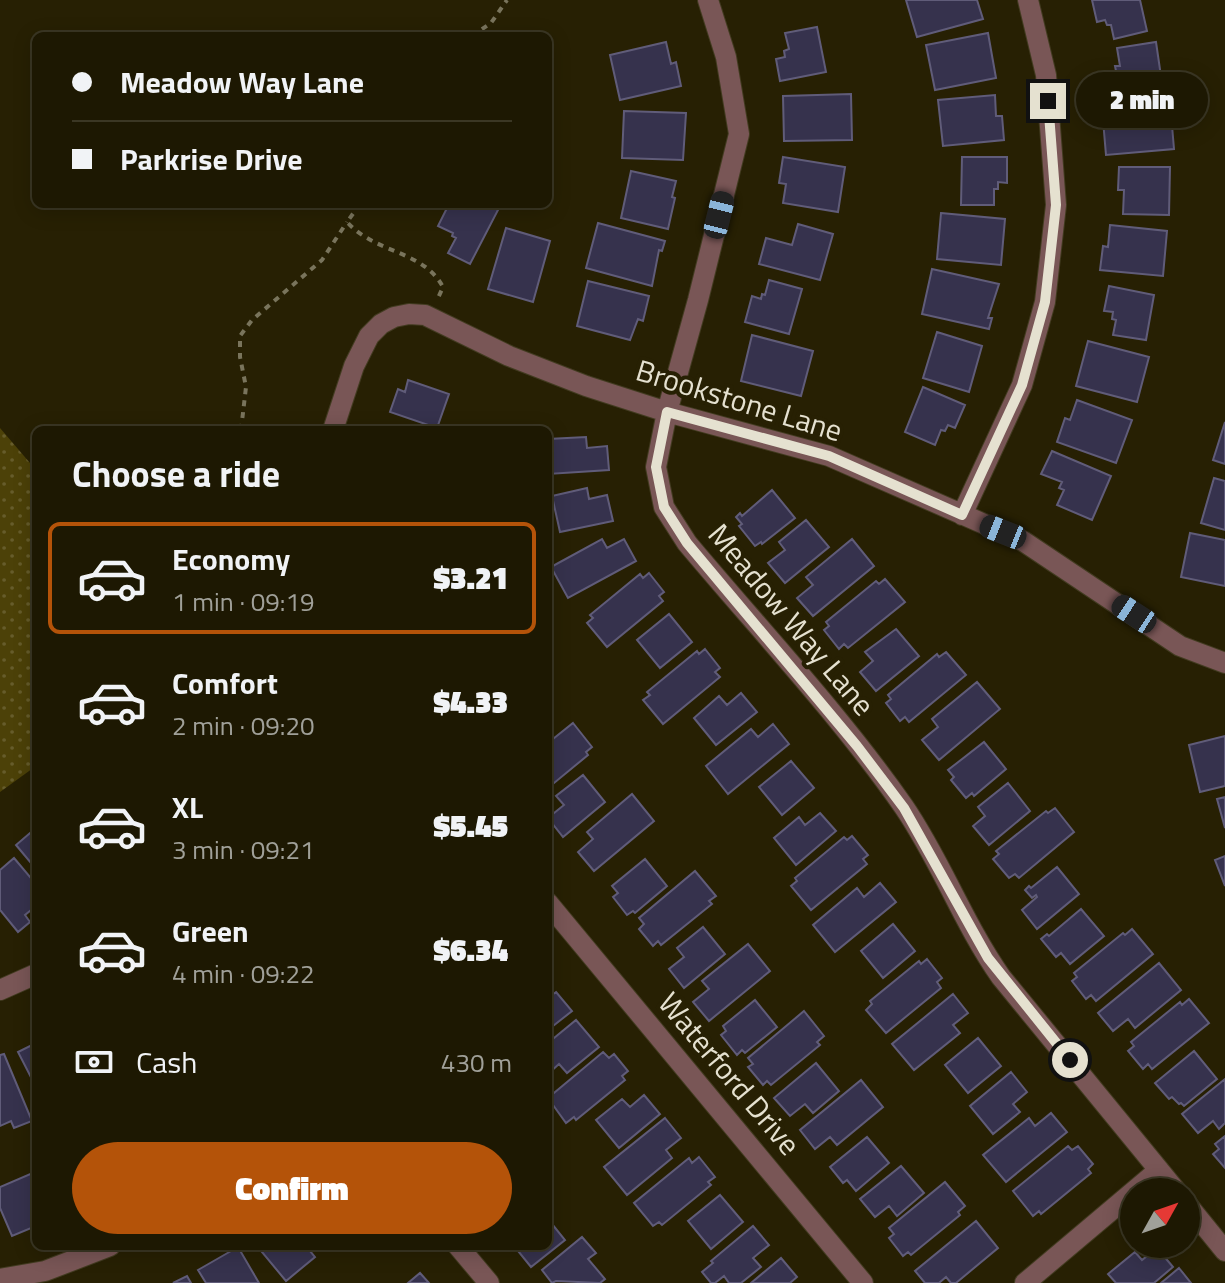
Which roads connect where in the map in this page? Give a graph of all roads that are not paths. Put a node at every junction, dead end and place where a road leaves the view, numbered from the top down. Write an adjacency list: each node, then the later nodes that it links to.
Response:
1 (708, 0): 3 (street, Meadow Way Lane)
2 (1028, 0): 5 (street)
3 (667, 412): 4 (street, Brookstone Lane); 5 (street, Brookstone Lane); 10 (street, Meadow Way Lane)
4 (334, 426)
5 (962, 515): 6 (street, Brookstone Lane)
6 (1225, 663)
7 (552, 908): 18 (street, Waterford Drive)
8 (32, 976): 9 (street)
9 (0, 990)
10 (1159, 1170): 11 (street, Meadow Way Lane); 19 (street)
11 (1166, 1178)
12 (1200, 1220): 15 (street)
13 (100, 1250): 16 (street)
14 (461, 1250): 17 (street)
15 (1225, 1251)
16 (0, 1279)
17 (489, 1283)
18 (863, 1283)
19 (1025, 1283)

